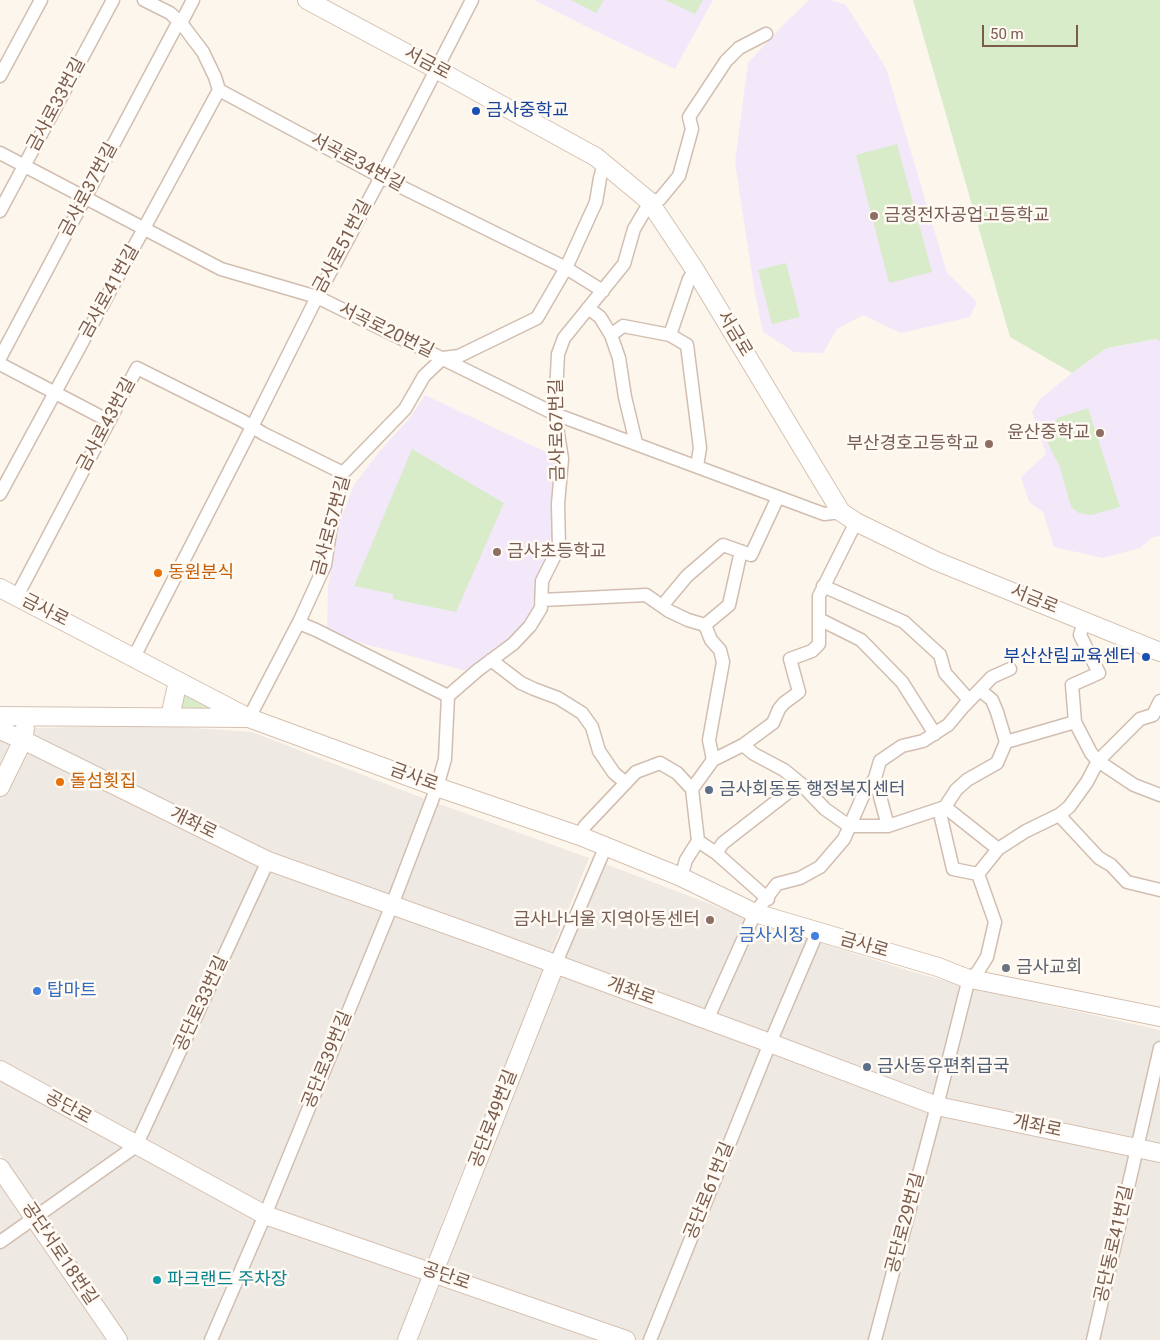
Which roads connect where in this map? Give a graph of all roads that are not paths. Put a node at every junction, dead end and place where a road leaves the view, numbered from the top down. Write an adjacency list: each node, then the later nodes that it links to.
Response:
1 (41, 0): 10 (street)
2 (113, 0): 14 (street, 금사로33번길)
3 (144, 0): 7 (street)
4 (193, 0): 7 (street, 금사로37번길)
5 (307, 0): 9 (street, 서금로)
6 (472, 0): 9 (street, 금사로51번길)
7 (180, 22): 11 (street); 16 (street, 금사로37번길)
8 (766, 34): 17 (street)
9 (436, 68): 13 (street, 서금로); 15 (street, 금사로51번길)
10 (0, 76)
11 (219, 90): 15 (street, 서곡로34번길); 19 (street, 금사로41번길)
12 (0, 153): 14 (street, 서곡로20번길)
13 (604, 164): 17 (street, 서금로); 20 (street, 금사로57번길)
14 (24, 166): 16 (street, 서곡로20번길); 18 (street, 금사로33번길)
15 (381, 177): 20 (street, 서곡로34번길); 23 (street, 금사로51번길)
16 (85, 198): 19 (street, 서곡로20번길); 27 (street, 금사로37번길)
17 (650, 202): 21 (street, 서금로); 22 (street, 금사로67번길)
18 (0, 211)
19 (144, 228): 23 (street, 서곡로20번길); 30 (street, 금사로41번길)
20 (566, 268): 22 (street, 서곡로34번길); 28 (street, 금사로57번길)
21 (695, 270): 26 (street); 39 (street, 서금로)
22 (602, 290): 24 (street, 금사로67번길)
23 (317, 297): 28 (street, 서곡로20번길); 33 (street, 금사로51번길)
24 (588, 308): 25 (street); 31 (street, 금사로67번길)
25 (611, 335): 26 (street); 34 (street)
26 (670, 335): 35 (street)
27 (0, 358)
28 (443, 358): 31 (street, 서곡로20번길); 36 (street, 금사로57번길)
29 (0, 364): 30 (street)
30 (55, 393): 32 (street); 37 (street, 금사로41번길)
31 (555, 414): 34 (street, 서곡로20번길); 45 (street, 금사로67번길)
32 (109, 421): 33 (street, 금사로43번길); 44 (street, 금사로43번길)
33 (252, 427): 36 (street); 52 (street, 금사로51번길)
34 (636, 443): 35 (street, 서곡로20번길)
35 (697, 466): 38 (street, 서곡로20번길)
36 (343, 473): 49 (street, 금사로57번길)
37 (0, 494)
38 (778, 497): 39 (street, 서곡로20번길); 41 (street)
39 (841, 512): 40 (street, 서금로)
40 (856, 522): 42 (street); 48 (street, 서금로)
41 (746, 553): 46 (street); 50 (street)
42 (823, 586): 47 (street); 58 (street)
43 (0, 588): 44 (street, 금사로)
44 (17, 596): 52 (street, 금사로)
45 (542, 600): 46 (street); 53 (street, 금사로67번길)
46 (662, 606): 50 (street)
47 (819, 619): 66 (street); 69 (street)
48 (1084, 621): 51 (street, 서금로); 64 (street)
49 (299, 623): 57 (street); 63 (street, 금사로57번길)
50 (705, 625): 70 (street)
51 (1160, 652)
52 (134, 657): 55 (street, 금사로)
53 (491, 660): 57 (street, 금사로67번길); 73 (street)
54 (1010, 669): 56 (street)
55 (178, 681): 62 (street); 63 (street, 금사로)
56 (980, 690): 58 (street); 68 (street)
57 (448, 696): 75 (street)
58 (969, 700): 66 (street)
59 (1160, 701): 71 (street)
60 (0, 716): 61 (street, 금사로)
61 (27, 716): 62 (street, 금사로); 67 (street)
62 (170, 717): 63 (street, 금사로)
63 (249, 718): 75 (street, 금사로)
64 (1075, 722): 68 (street); 71 (street)
65 (0, 730): 67 (street, 개좌로)
66 (936, 734): 72 (street)
67 (23, 740): 76 (street); 88 (street, 개좌로)
68 (1006, 742): 79 (street)
69 (743, 745): 70 (street); 74 (street)
70 (713, 760): 77 (street)
71 (1098, 761): 78 (street); 80 (street)
72 (875, 778): 81 (street); 82 (street)
73 (626, 783): 77 (street); 83 (street)
74 (800, 783): 81 (street); 87 (street)
75 (437, 786): 83 (street, 금사로); 93 (street)
76 (0, 787)
77 (692, 789): 84 (street)
78 (1160, 795)
79 (942, 808): 82 (street); 86 (street); 89 (street)
80 (1059, 814): 86 (street); 91 (street)
81 (849, 826): 82 (street); 92 (street)
82 (888, 826)
83 (580, 836): 85 (street, 금사로)
84 (698, 841): 87 (street); 90 (street)
85 (605, 848): 90 (street, 금사로); 96 (street)
86 (998, 849): 89 (street)
87 (716, 853): 92 (street)
88 (268, 861): 93 (street, 개좌로); 104 (street, 공단로33번길)
89 (978, 874): 97 (street)
90 (681, 877): 94 (street, 금사로)
91 (1160, 890)
92 (768, 899): 94 (street)
93 (392, 905): 96 (street, 개좌로); 108 (street, 공단로39번길)
94 (756, 913): 95 (street, 금사로); 99 (street)
95 (818, 933): 97 (street, 금사로); 100 (street)
96 (555, 965): 99 (street, 개좌로); 111 (street, 공단로49번길)
97 (969, 978): 98 (street, 금사로); 103 (street)
98 (1160, 1017)
99 (707, 1020): 100 (street, 개좌로)
100 (770, 1043): 103 (street, 개좌로); 116 (street, 공단로61번길)
101 (1160, 1048): 105 (street)
102 (0, 1070): 104 (street, 공단로)
103 (937, 1106): 105 (street, 개좌로); 117 (street, 공단로29번길)
104 (136, 1146): 108 (street, 공단로); 109 (street)
105 (1138, 1148): 106 (street, 개좌로); 118 (street, 공단동로41번길)
106 (1160, 1152)
107 (0, 1168): 109 (street, 공단서로18번길)
108 (265, 1216): 111 (street, 공단로); 113 (street)
109 (34, 1218): 110 (street); 112 (street, 공단서로18번길)
110 (0, 1242)
111 (434, 1273): 114 (street, 공단로49번길); 115 (street, 공단로)
112 (118, 1340)
113 (211, 1340)
114 (407, 1340)
115 (626, 1340)
116 (650, 1340)
117 (875, 1340)
118 (1093, 1340)

